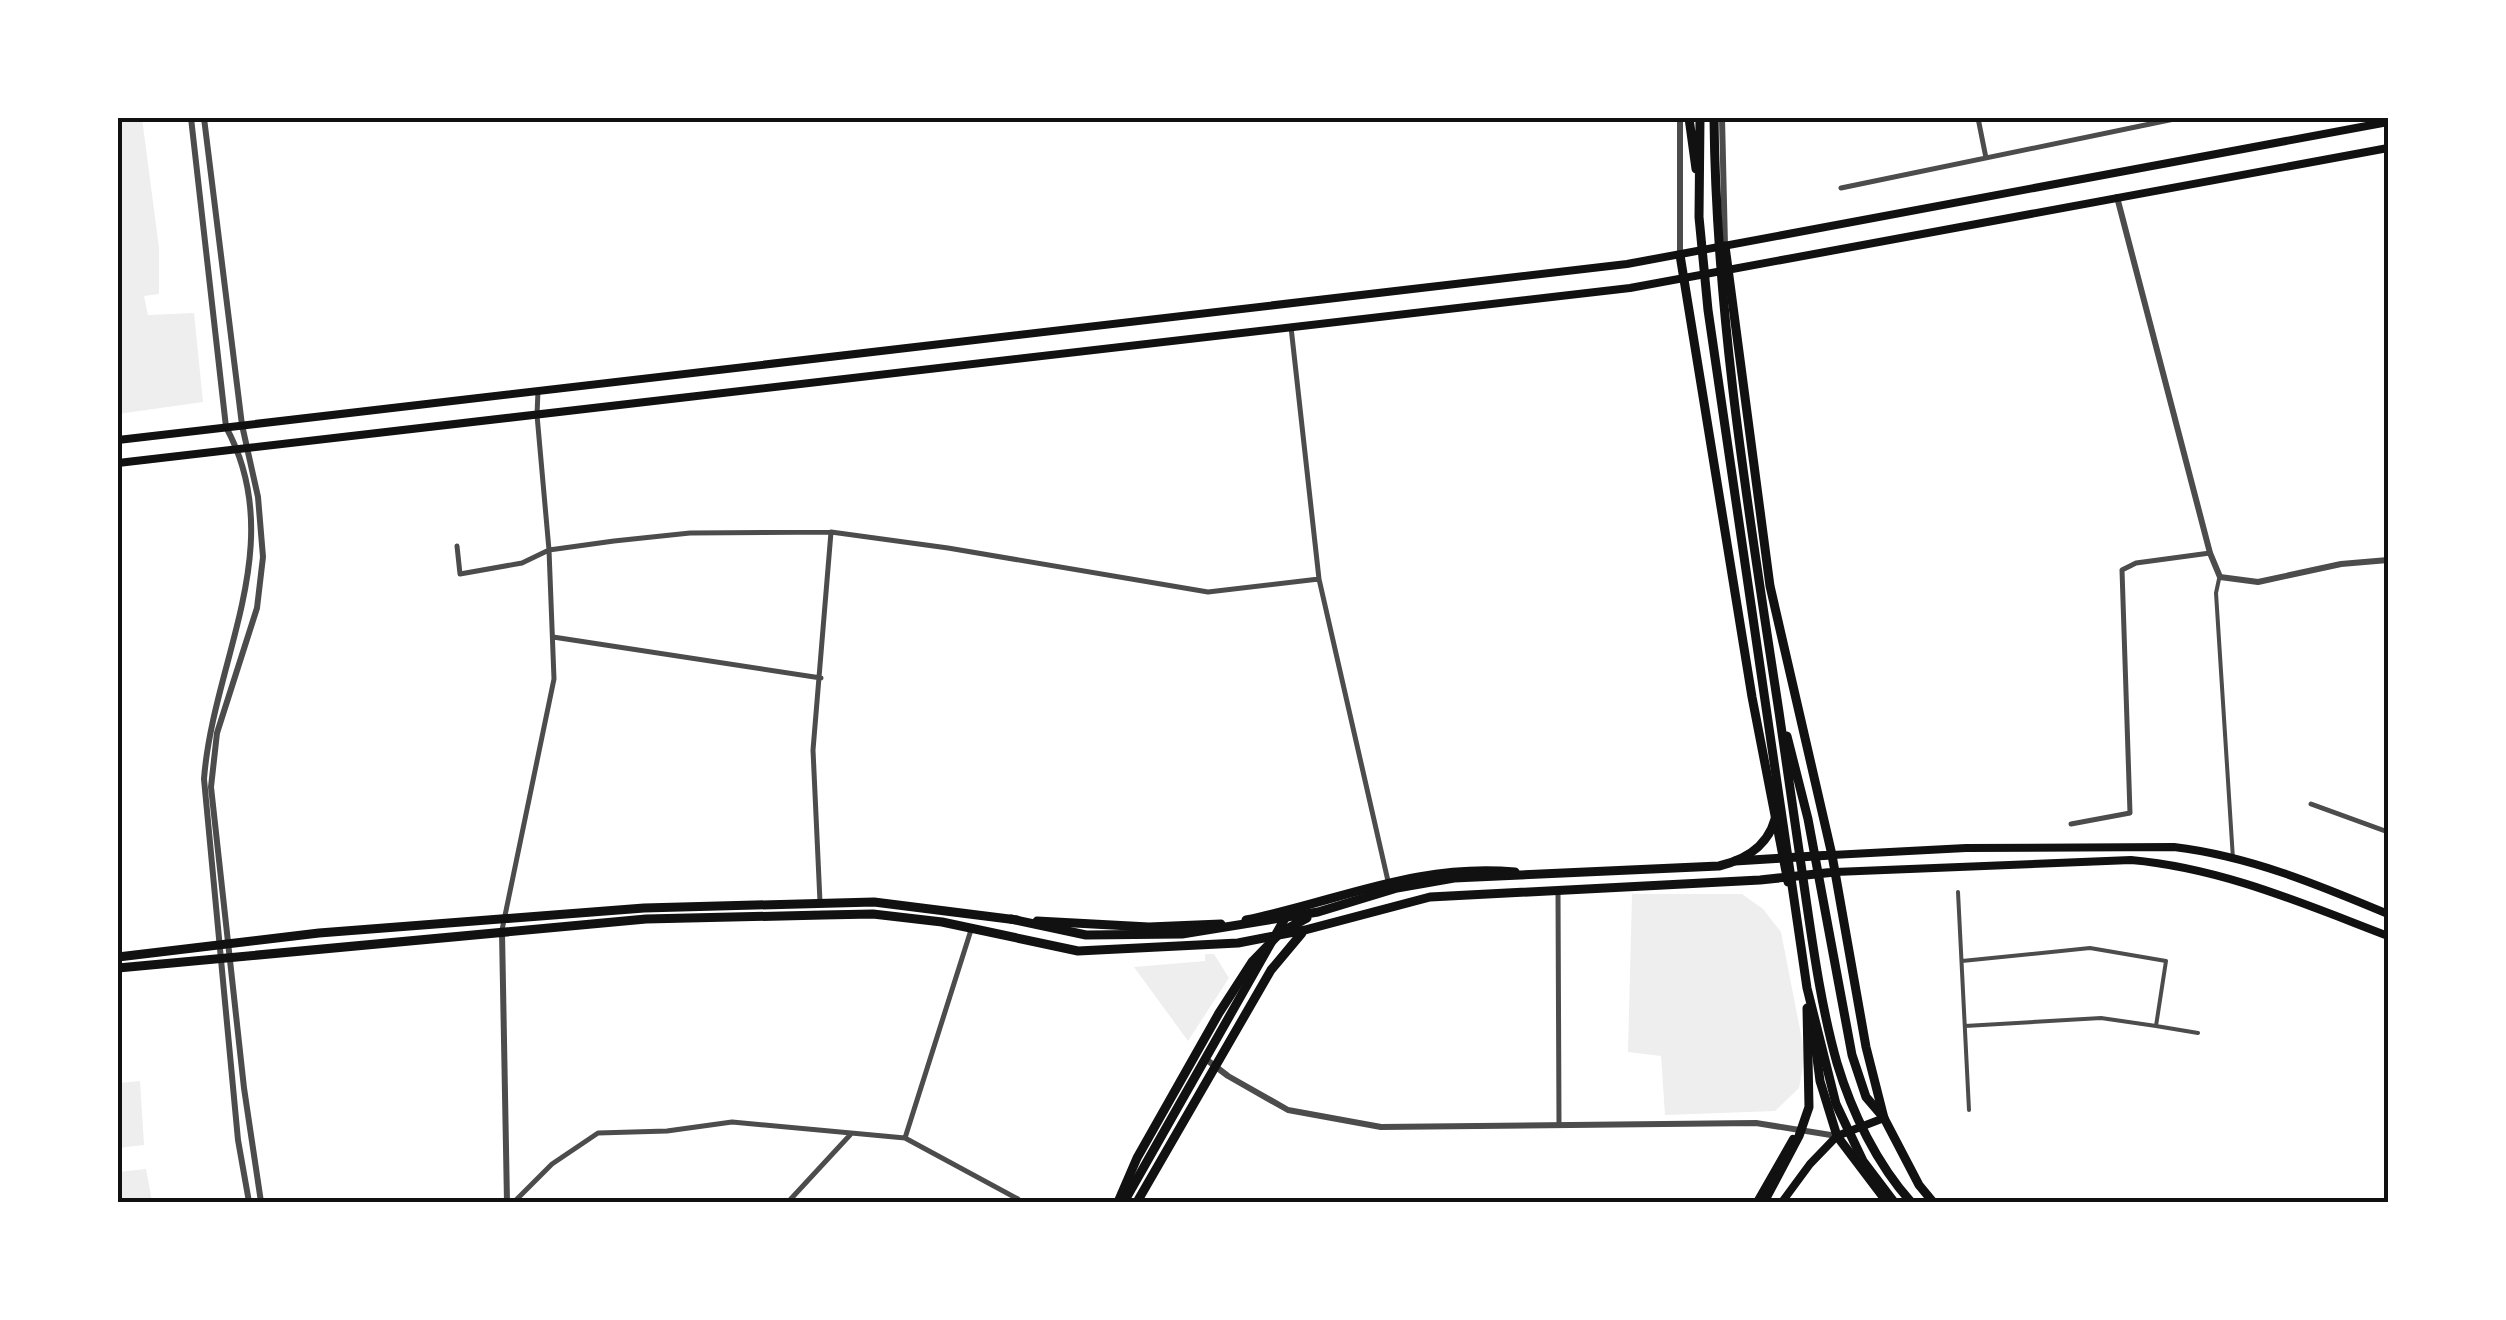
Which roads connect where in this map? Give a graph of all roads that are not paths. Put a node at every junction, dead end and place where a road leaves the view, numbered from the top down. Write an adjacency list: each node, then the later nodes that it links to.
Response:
1 (191, 118): 25 (street)
2 (204, 118): 24 (street)
3 (1680, 118): 16 (street)
4 (1689, 118): 12 (main road)
5 (1700, 118): 12 (main road)
6 (1718, 118): 15 (street); 39 (main road)
7 (1978, 118): 11 (street)
8 (2179, 118): 11 (street)
9 (2388, 122): 15 (main road)
10 (2388, 148): 14 (main road)
11 (1986, 158): 13 (street)
12 (1700, 187): 40 (main road)
13 (1841, 188)
14 (2117, 197): 17 (main road); 33 (street)
15 (1725, 246): 16 (main road); 17 (main road)
16 (1680, 254): 18 (main road); 19 (main road)
17 (1726, 270): 18 (main road); 44 (main road)
18 (1683, 278): 20 (main road); 46 (main road)
19 (1433, 287): 20 (main road); 22 (main road)
20 (1436, 310): 21 (main road)
21 (1291, 327): 23 (main road); 36 (street)
22 (538, 391): 23 (street); 24 (main road)
23 (537, 414): 27 (main road); 32 (street)
24 (242, 425): 25 (main road); 27 (street)
25 (226, 427): 26 (main road); 28 (street)
26 (118, 440)
27 (248, 448): 28 (main road); 63 (street)
28 (238, 449): 29 (main road); 63 (street)
29 (118, 463)
30 (832, 532): 32 (street); 36 (street); 38 (street)
31 (456, 546): 32 (street)
32 (550, 550): 37 (street)
33 (2210, 553): 35 (street); 42 (street)
34 (2388, 560): 35 (street)
35 (2220, 577): 45 (street)
36 (1319, 579): 49 (street)
37 (552, 638): 38 (street); 56 (street)
38 (821, 678): 52 (street)
39 (1775, 689): 74 (main road); 91 (main road)
40 (1776, 781): 54 (main road); 67 (main road)
41 (2311, 804): 43 (street)
42 (2071, 824)
43 (2388, 832)
44 (1832, 855): 45 (main road); 46 (main road); 47 (main road)
45 (2233, 859): 55 (main road)
46 (1783, 860): 48 (main road); 49 (main road)
47 (1835, 872): 48 (main road); 61 (main road); 74 (main road)
48 (1787, 877): 50 (main road); 72 (main road)
49 (1388, 881): 53 (main road)
50 (1558, 888): 60 (main road); 75 (street)
51 (1958, 892): 65 (street)
52 (820, 902): 56 (main road); 57 (main road)
53 (1289, 910): 57 (main road); 62 (main road)
54 (1318, 912): 57 (main road); 86 (main road)
55 (2388, 914)
56 (504, 918): 59 (street); 63 (main road)
57 (1012, 920)
58 (972, 928): 59 (main road); 62 (main road); 79 (street)
59 (502, 930): 63 (main road); 83 (street)
60 (1305, 930): 62 (main road); 71 (main road)
61 (2388, 936)
62 (1273, 938): 71 (main road)
63 (223, 951): 64 (main road); 66 (main road); 81 (street); 82 (street)
64 (118, 957)
65 (1962, 961): 68 (street); 69 (street)
66 (118, 968)
67 (1805, 975): 88 (main road); 90 (main road)
68 (1965, 1026): 69 (street); 73 (street)
69 (2156, 1026): 70 (street)
70 (2198, 1033)
71 (1211, 1063): 75 (street); 86 (main road); 87 (main road)
72 (1820, 1081): 76 (main road); 78 (main road)
73 (1969, 1110)
74 (1884, 1118): 78 (main road); 92 (main road)
75 (1560, 1124): 76 (street)
76 (1798, 1132): 78 (street); 88 (main road)
77 (852, 1133): 79 (street); 84 (street); 85 (street)
78 (1837, 1136): 89 (main road); 90 (main road)
79 (906, 1138): 80 (street)
80 (1023, 1201)
81 (248, 1202)
82 (261, 1202)
83 (506, 1202)
84 (514, 1202)
85 (788, 1202)
86 (1121, 1202)
87 (1137, 1202)
88 (1760, 1202)
89 (1782, 1202)
90 (1890, 1202)
91 (1911, 1202)
92 (1933, 1202)

